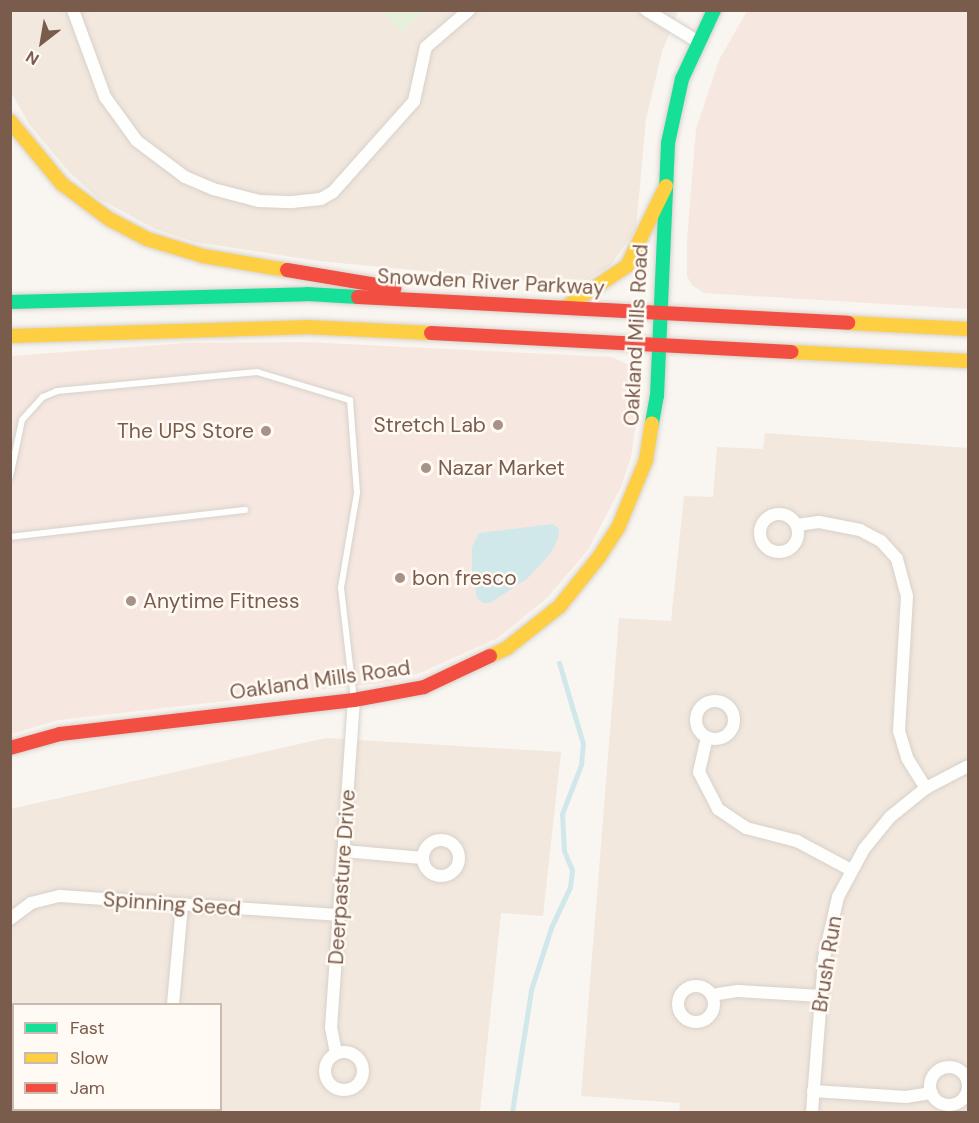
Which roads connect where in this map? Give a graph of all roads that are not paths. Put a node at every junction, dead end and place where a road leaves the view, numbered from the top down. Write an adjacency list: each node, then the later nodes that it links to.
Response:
1 (73, 10): 2 (street)
2 (469, 10)
3 (646, 10): 5 (street)
4 (714, 10): 5 (main road, Oakland Mills Road)
5 (697, 41): 7 (main road, Oakland Mills Road)
6 (10, 121): 8 (main road)
7 (666, 186): 10 (main road); 11 (main road, Oakland Mills Road)
8 (449, 299): 9 (main road, Snowden River Parkway); 10 (main road, Snowden River Parkway)
9 (10, 302)
10 (567, 306): 11 (main road, Snowden River Parkway)
11 (659, 312): 12 (main road, Snowden River Parkway); 14 (main road, Oakland Mills Road)
12 (969, 329)
13 (10, 336): 14 (main road)
14 (658, 344): 15 (main road); 20 (main road, Oakland Mills Road)
15 (969, 362)
16 (10, 477): 20 (lane)
17 (245, 510): 19 (lane)
18 (796, 525): 24 (street)
19 (10, 537)
20 (354, 700): 22 (main road, Oakland Mills Road); 25 (street, Deerpasture Drive)
21 (707, 737): 27 (street)
22 (10, 748)
23 (969, 766): 24 (street, Brush Run)
24 (926, 788): 27 (street, Brush Run)
25 (344, 851): 26 (street); 29 (street, Deerpasture Drive)
26 (423, 858)
27 (852, 870): 32 (street, Brush Run)
28 (182, 905): 29 (street, Spinning Seed); 30 (street, Spinning Seed); 33 (street)
29 (340, 915): 34 (street, Deerpasture Drive)
30 (10, 919)
31 (712, 995): 32 (street)
32 (820, 996): 35 (street, Brush Run)
33 (173, 1003)
34 (336, 1053)
35 (813, 1090): 36 (street); 37 (street, Brush Run)
36 (932, 1093)
37 (812, 1113)

